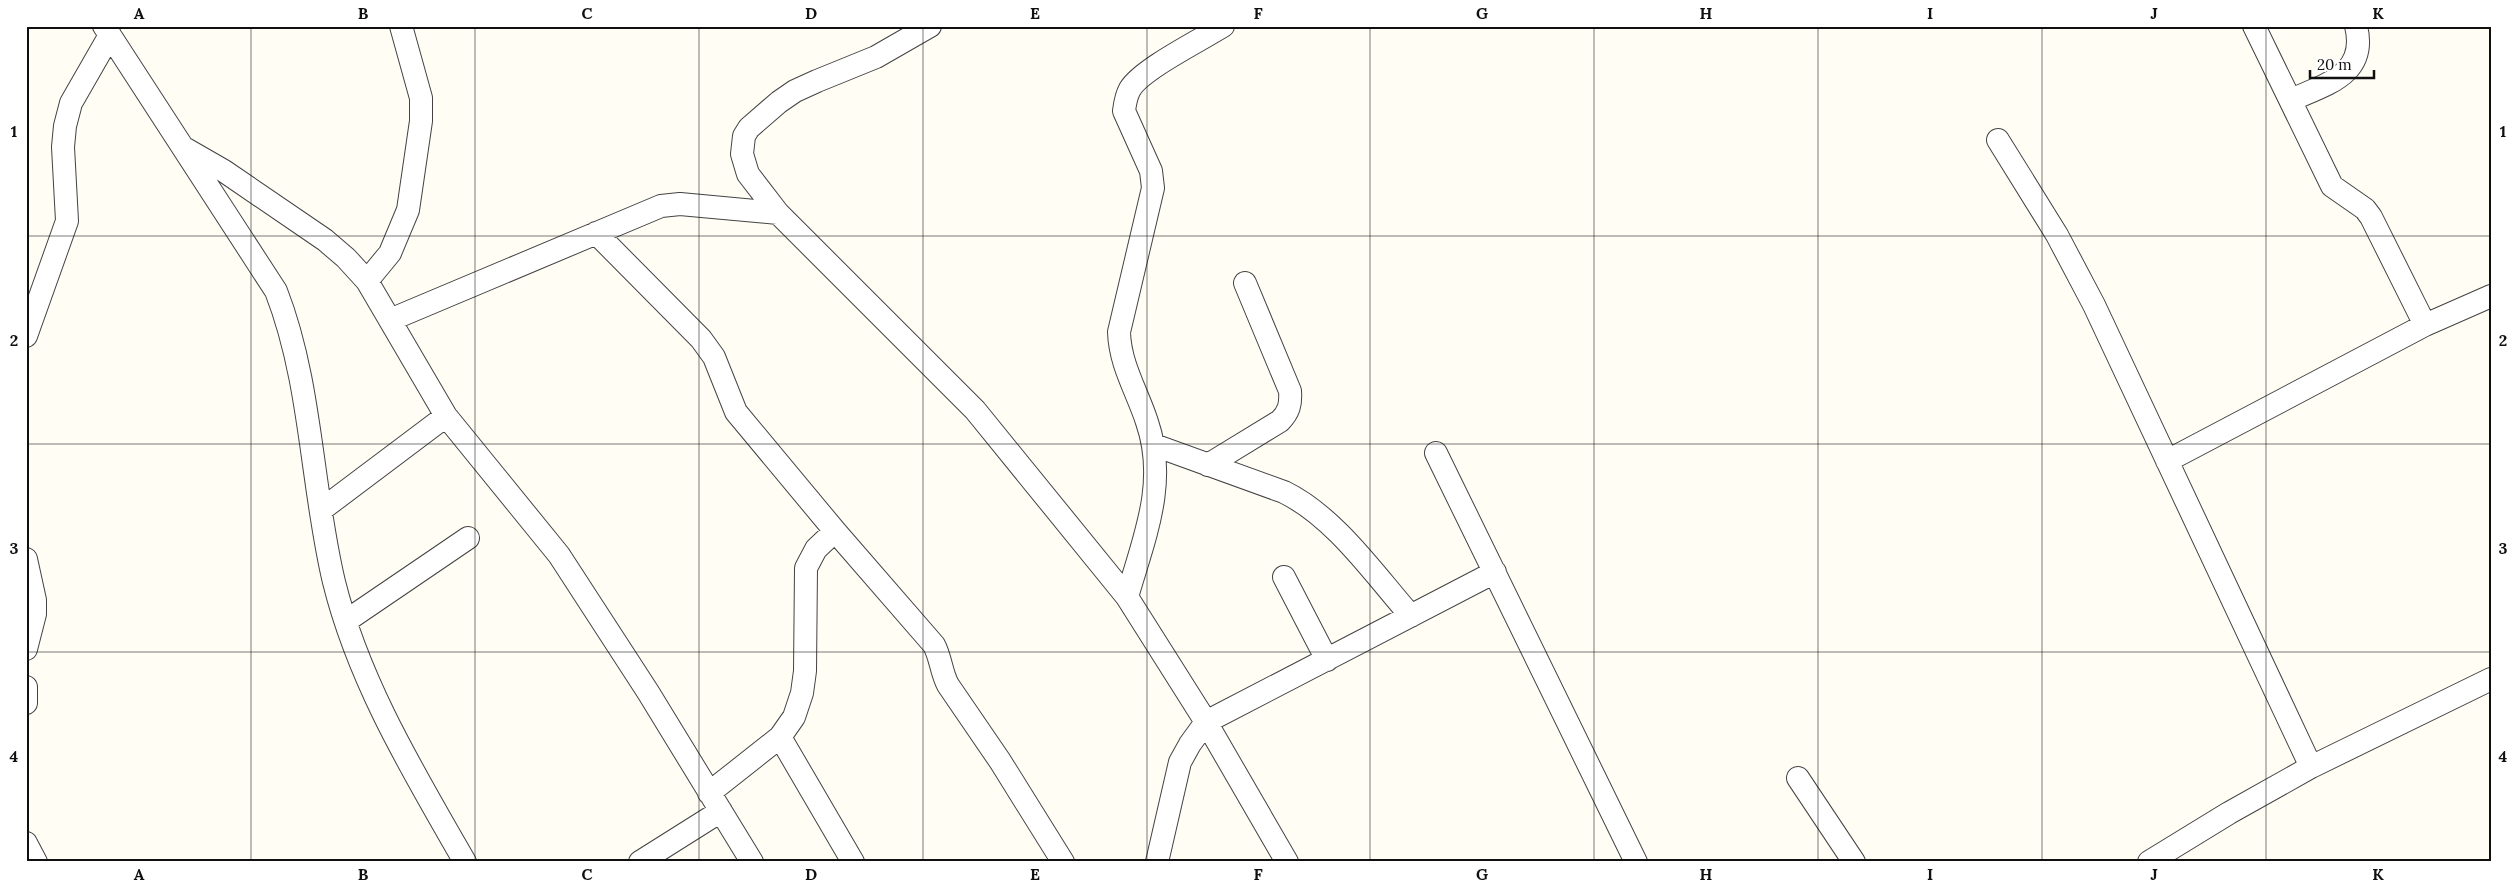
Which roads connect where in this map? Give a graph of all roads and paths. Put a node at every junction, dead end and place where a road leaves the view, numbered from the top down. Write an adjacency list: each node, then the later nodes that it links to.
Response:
1 (401, 26): 12 (street)
2 (930, 26): 10 (street)
3 (1223, 26): 19 (street)
4 (2254, 26): 7 (street)
5 (2356, 26): 7 (street)
6 (107, 31): 9 (street); 17 (street)
7 (2291, 100): 16 (street)
8 (1998, 140): 21 (street)
9 (184, 148): 12 (street); 23 (street)
10 (778, 212): 11 (street); 29 (street)
11 (596, 233): 15 (street); 24 (street)
12 (367, 281): 15 (street)
13 (1245, 283): 22 (street)
14 (2491, 296): 16 (street)
15 (390, 320): 18 (street)
16 (2425, 325): 21 (street)
17 (26, 336)
18 (446, 416): 23 (street); 41 (street)
19 (1154, 445): 22 (street); 29 (street)
20 (1436, 453): 27 (street)
21 (2167, 461): 39 (street)
22 (1208, 464): 30 (street)
23 (321, 510): 31 (street)
24 (835, 531): 38 (street); 48 (street)
25 (468, 538): 31 (street)
26 (26, 559): 32 (street)
27 (1494, 572): 30 (street); 51 (street)
28 (1284, 577): 33 (street)
29 (1127, 597): 37 (street)
30 (1411, 616): 33 (street)
31 (346, 621): 44 (street)
32 (26, 649)
33 (1327, 660): 37 (street)
34 (2491, 679): 39 (street)
35 (26, 687): 36 (street)
36 (26, 703)
37 (1206, 722): 49 (street); 50 (street)
38 (780, 737): 41 (street); 47 (street)
39 (2312, 767): 53 (street)
40 (1798, 778): 52 (street)
41 (715, 802): 45 (street); 46 (street)
42 (26, 843): 43 (street)
43 (36, 862)
44 (465, 862)
45 (640, 862)
46 (752, 862)
47 (854, 862)
48 (1063, 862)
49 (1157, 862)
50 (1287, 862)
51 (1636, 862)
52 (1854, 862)
53 (2150, 862)

